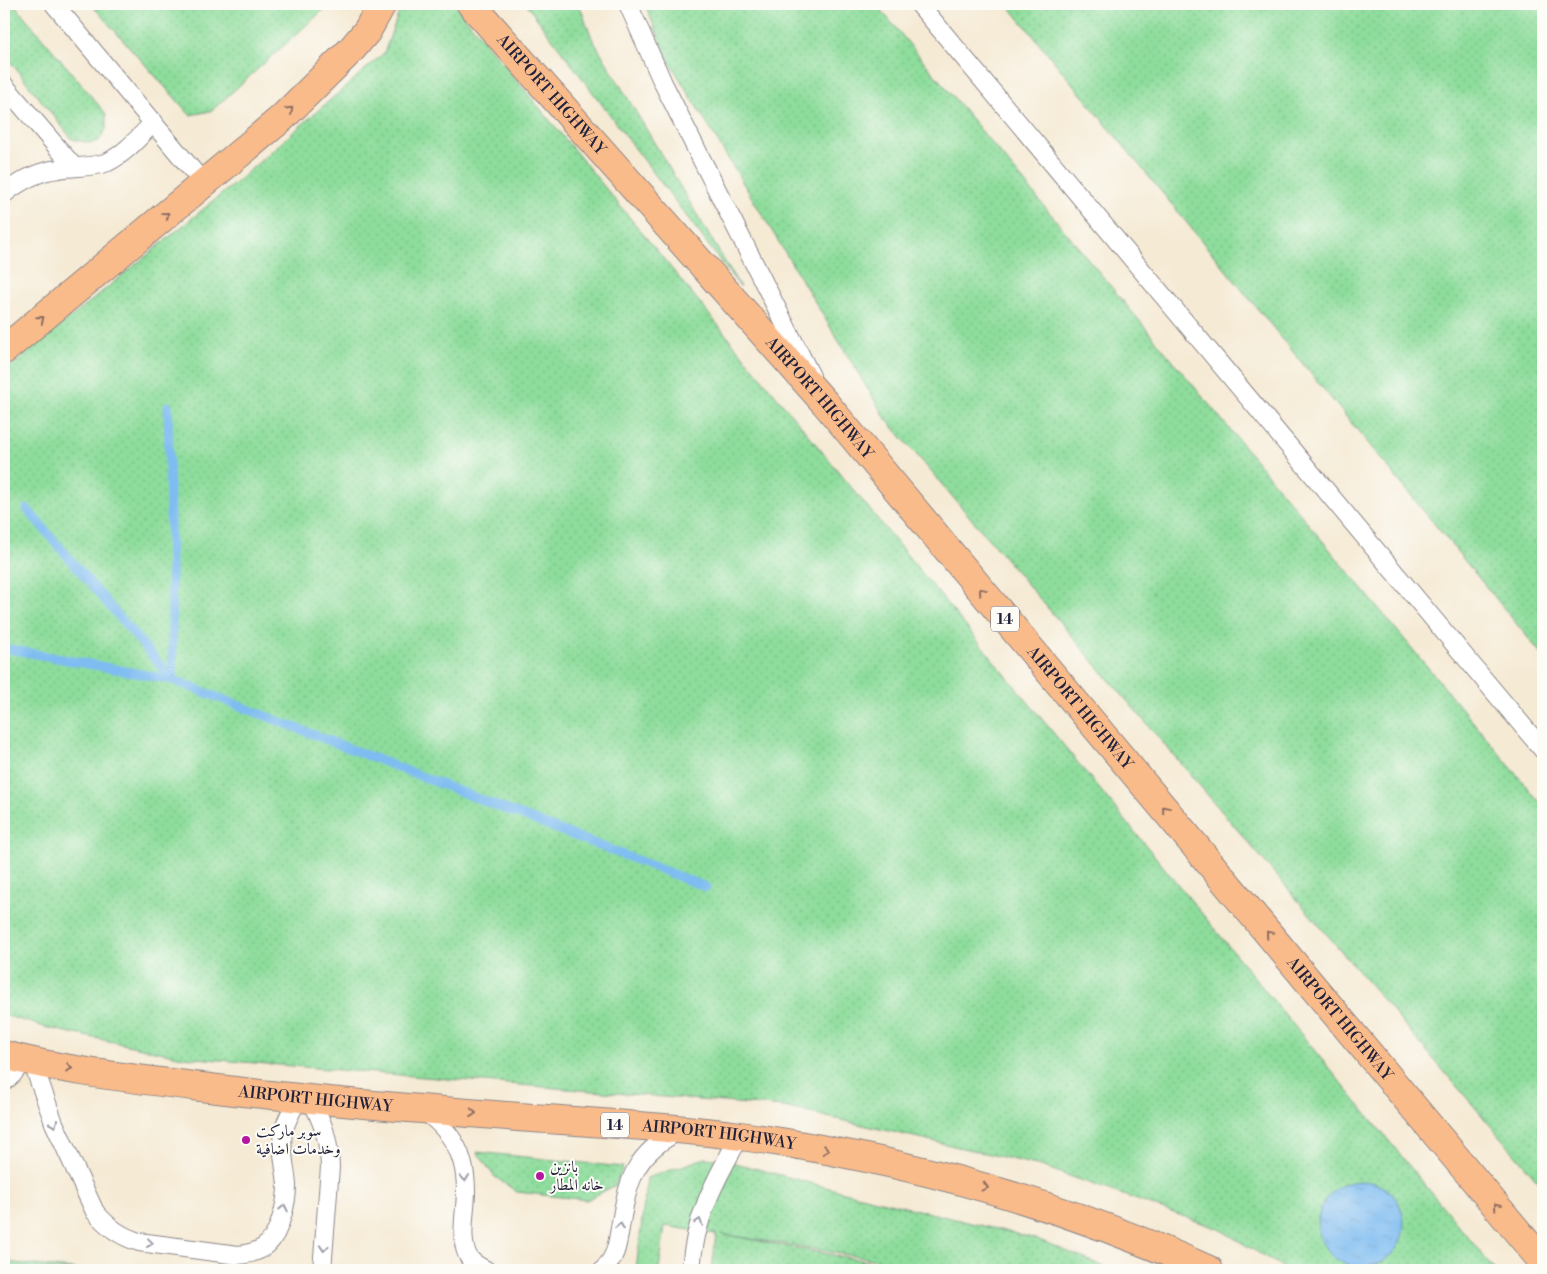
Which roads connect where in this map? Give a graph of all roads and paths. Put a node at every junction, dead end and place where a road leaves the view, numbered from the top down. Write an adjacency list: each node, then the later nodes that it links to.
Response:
1 (54, 4): 7 (lane)
2 (382, 4): 9 (main road, one-way to 2)
3 (471, 4): 12 (main road, AIRPORT HIGHWAY / 14)
4 (628, 4): 12 (lane)
5 (919, 4): 13 (lane)
6 (4, 85): 8 (lane)
7 (154, 122): 8 (lane); 9 (lane)
8 (74, 167): 10 (lane)
9 (204, 184): 11 (main road, one-way to 9)
10 (4, 194)
11 (4, 350)
12 (825, 403): 20 (main road, AIRPORT HIGHWAY / 14, one-way to 12)
13 (1543, 750)
14 (19, 1059): 15 (lane); 16 (main road, AIRPORT HIGHWAY / 14, one-way to 16); 16 (lane, one-way to 16)
15 (4, 1082)
16 (304, 1098): 17 (main road, AIRPORT HIGHWAY / 14); 21 (lane, one-way to 21)
17 (423, 1110): 18 (main road, AIRPORT HIGHWAY / 14, one-way to 18); 22 (lane, one-way to 22)
18 (682, 1130): 19 (main road, AIRPORT HIGHWAY / 14); 23 (lane, one-way to 18)
19 (740, 1136): 24 (lane, one-way to 19); 25 (main road, AIRPORT HIGHWAY / 14, one-way to 25)
20 (1536, 1253)
21 (322, 1270)
22 (486, 1270)
23 (603, 1270)
24 (691, 1270)
25 (1209, 1270)

